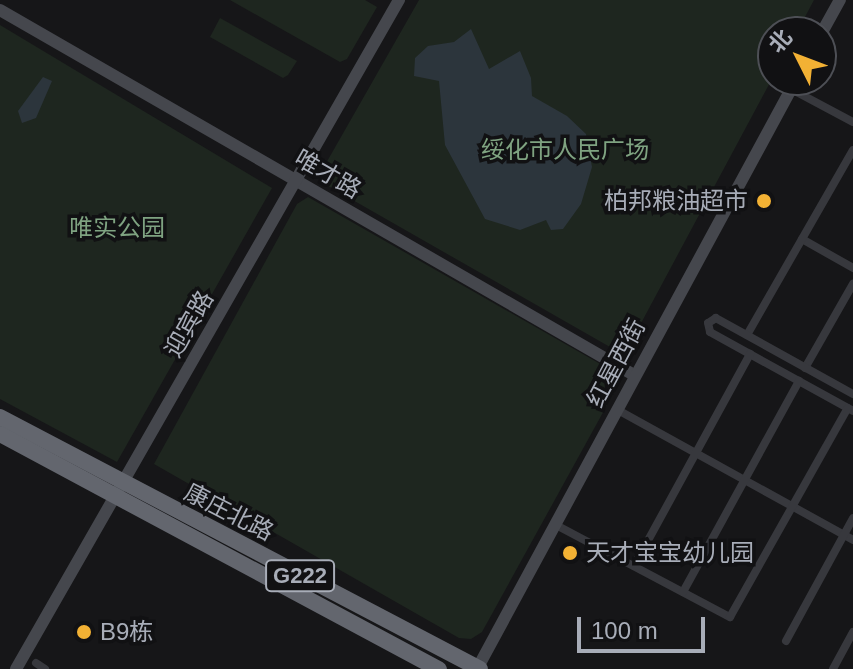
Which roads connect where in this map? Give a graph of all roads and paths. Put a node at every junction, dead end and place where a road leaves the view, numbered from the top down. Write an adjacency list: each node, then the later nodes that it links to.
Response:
1 (399, 0): 7 (main road, 迎宾路)
2 (0, 10): 7 (main road, 唯才路)
3 (787, 96): 14 (main road, 红星西街)
4 (813, 96): 5 (street)
5 (853, 122)
6 (853, 150): 8 (street)
7 (296, 182): 14 (main road, 唯才路); 23 (main road, 迎宾路)
8 (802, 239): 9 (street); 11 (street)
9 (853, 268)
10 (853, 284): 13 (street)
11 (747, 335): 12 (street); 13 (street)
12 (750, 354): 15 (street); 21 (street)
13 (805, 368): 16 (street)
14 (634, 375): 17 (main road, 红星西街)
15 (799, 381): 18 (street); 22 (street)
16 (853, 394)
17 (616, 409): 21 (street); 26 (main road, 红星西街)
18 (850, 409): 24 (street)
19 (0, 417): 23 (highway, 康庄北路 / G222)
20 (0, 434): 23 (highway, 康庄北路 / G222)
21 (696, 452): 22 (street); 28 (street)
22 (745, 480): 24 (street); 29 (street)
23 (119, 490): 33 (main road, 迎宾路); 35 (highway, 康庄北路 / G222); 36 (highway, 康庄北路 / G222)
24 (792, 506): 27 (street); 29 (street)
25 (853, 518): 27 (street)
26 (556, 525): 28 (street); 36 (main road, 红星西街)
27 (849, 537): 31 (street)
28 (634, 566): 29 (street)
29 (683, 592)
30 (853, 632): 37 (street)
31 (786, 641)
32 (36, 663): 34 (street)
33 (16, 669)
34 (45, 669)
35 (439, 669)
36 (478, 669)
37 (833, 669)

